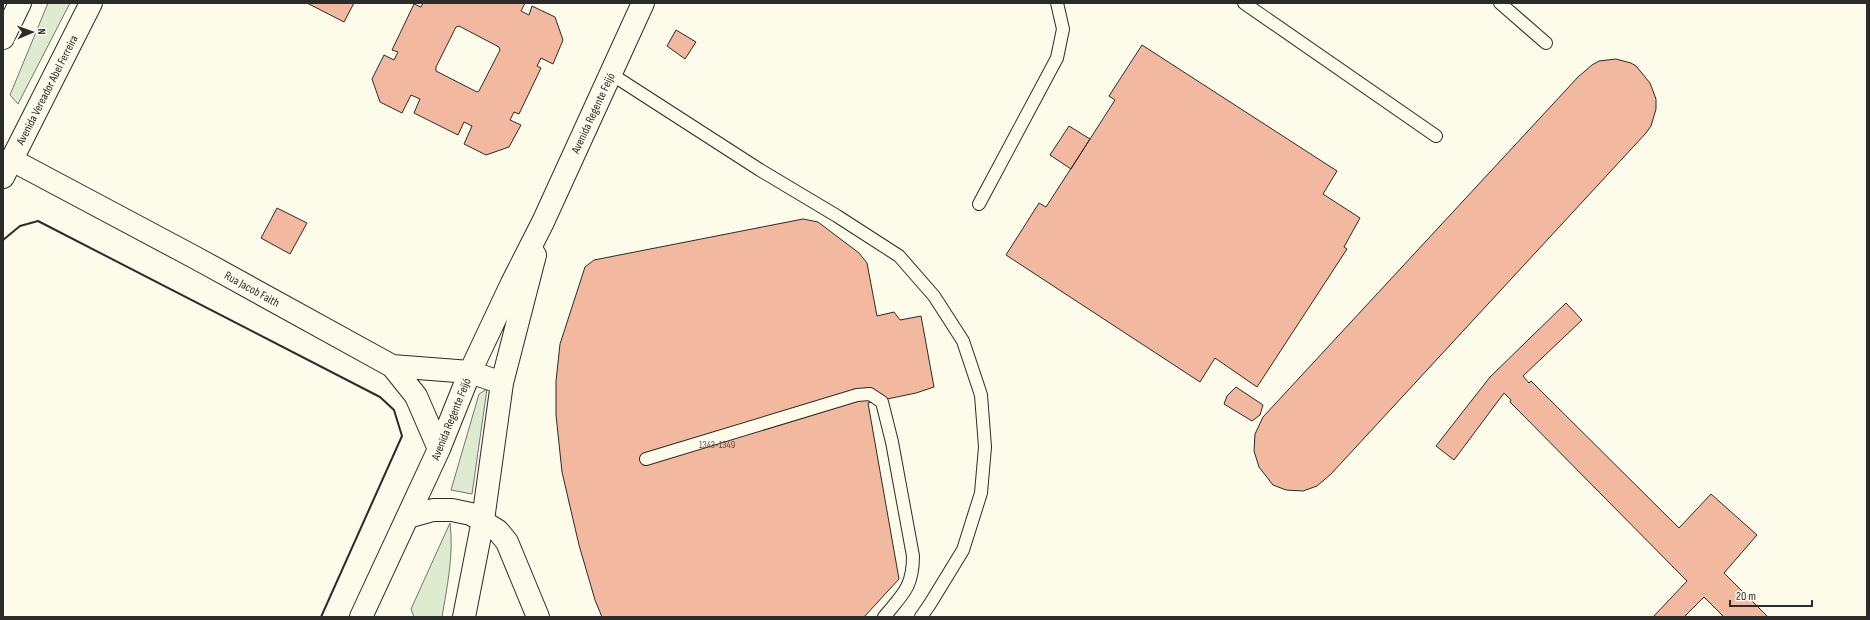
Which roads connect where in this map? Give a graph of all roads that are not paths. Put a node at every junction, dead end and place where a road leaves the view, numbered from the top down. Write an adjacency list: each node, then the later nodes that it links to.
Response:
1 (20, 3): 7 (main road)
2 (91, 3): 11 (main road, Avenida Vereador Abel Ferreira)
3 (643, 3): 9 (main road, Avenida Regente Feijó)
4 (1057, 3): 12 (lane)
5 (1244, 3): 10 (lane)
6 (1500, 3): 8 (lane)
7 (3, 38)
8 (1546, 44)
9 (611, 74): 13 (main road, Avenida Regente Feijó); 27 (lane)
10 (1436, 136)
11 (6, 163): 14 (main road, Rua Jacob Faith)
12 (979, 204)
13 (543, 222): 15 (main road, Avenida Regente Feijó); 16 (main road, Avenida Regente Feijó)
14 (392, 366): 15 (main road, Rua Jacob Faith); 17 (main road)
15 (470, 372): 16 (main road, Rua Jacob Faith); 17 (main road, Avenida Regente Feijó)
16 (502, 383): 20 (main road, Avenida Regente Feijó)
17 (440, 449): 19 (main road, Avenida Regente Feijó)
18 (646, 459): 26 (lane)
19 (408, 517): 20 (main road); 21 (main road, Avenida Regente Feijó)
20 (483, 520): 24 (main road, Avenida Regente Feijó); 25 (main road)
21 (375, 584): 22 (main road, Avenida Regente Feijó); 23 (main road)
22 (361, 617)
23 (379, 617)
24 (464, 617)
25 (538, 617)
26 (884, 617)
27 (921, 617)

